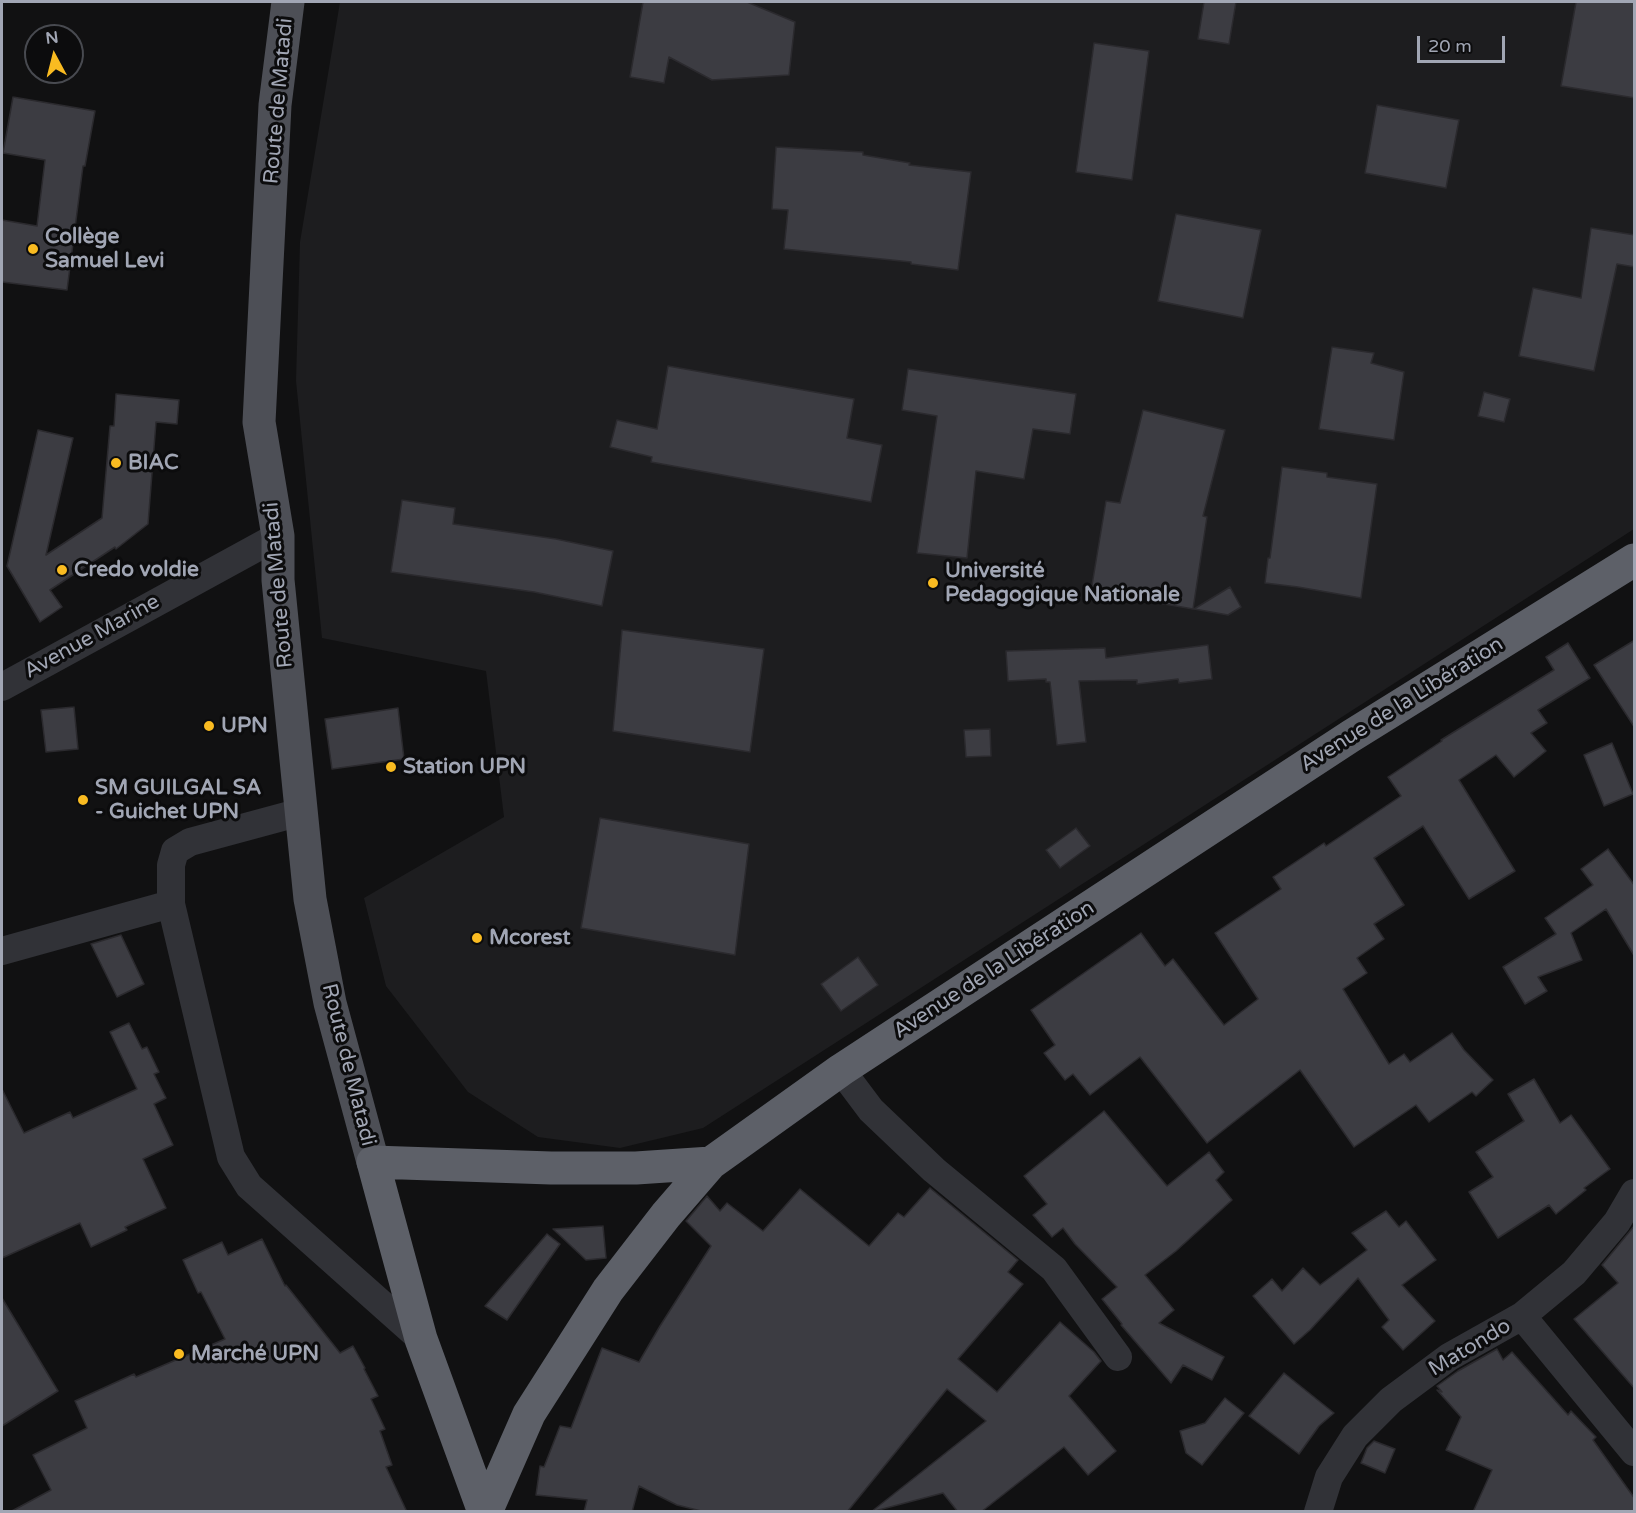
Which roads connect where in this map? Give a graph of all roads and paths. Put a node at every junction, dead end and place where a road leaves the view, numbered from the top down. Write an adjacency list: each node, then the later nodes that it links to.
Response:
1 (288, 2): 2 (main road, Route de Matadi)
2 (278, 536): 4 (street, Avenue Marine); 5 (main road, Route de Matadi)
3 (1635, 560): 8 (highway, Avenue de la Libération)
4 (2, 687)
5 (301, 812): 6 (street); 9 (main road, Route de Matadi)
6 (171, 904): 7 (street); 13 (street)
7 (2, 951)
8 (841, 1070): 10 (highway, Avenue de la Libération); 14 (street)
9 (373, 1162): 10 (highway); 13 (highway)
10 (711, 1164): 16 (highway, Avenue de la Libération)
11 (1635, 1193): 12 (street, Matondo)
12 (1522, 1316): 15 (street); 17 (street, Matondo)
13 (421, 1339): 16 (highway)
14 (1118, 1358)
15 (1635, 1452)
16 (485, 1512)
17 (1318, 1512)

